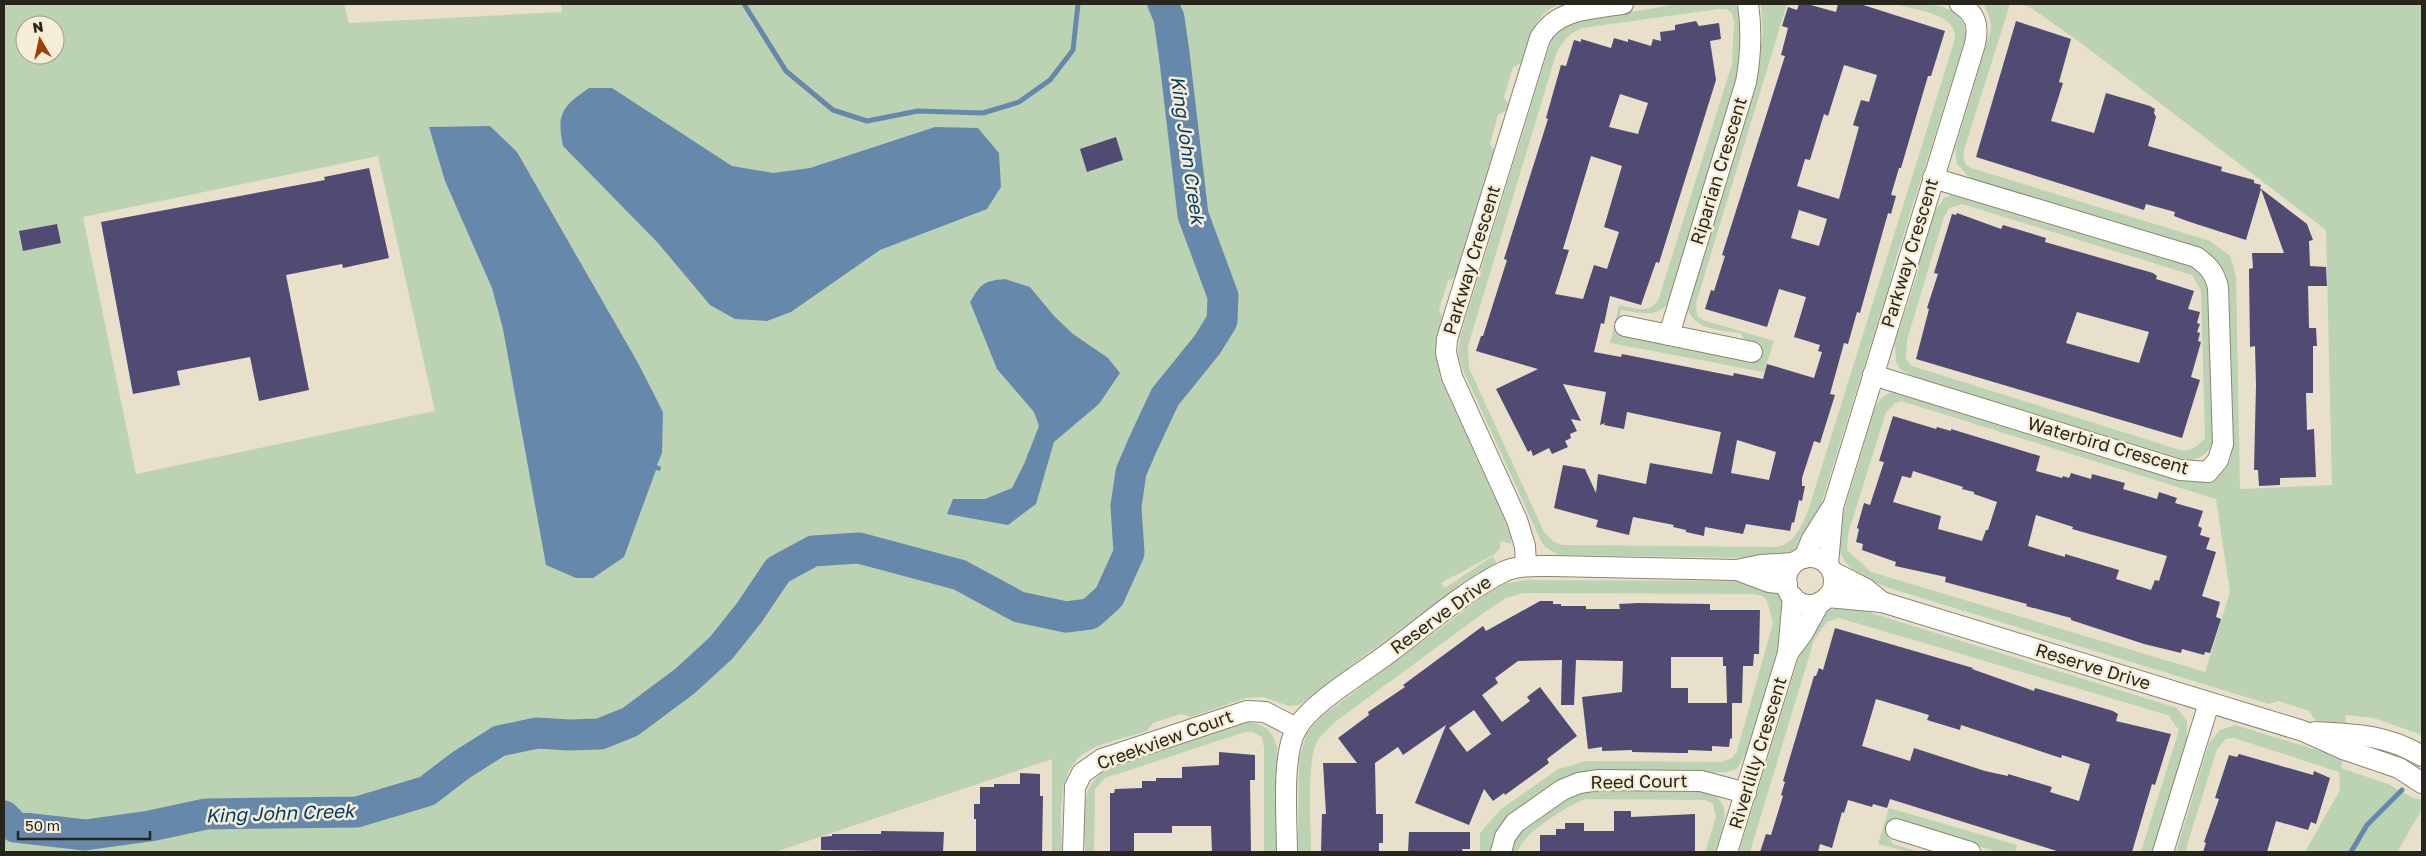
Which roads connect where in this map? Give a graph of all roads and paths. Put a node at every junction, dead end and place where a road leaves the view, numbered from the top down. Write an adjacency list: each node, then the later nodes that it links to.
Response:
1 (1623, 4): 11 (street, Parkway Crescent)
2 (1748, 4): 6 (street, Riparian Crescent)
3 (1960, 4): 4 (street, Parkway Crescent)
4 (1933, 178): 8 (street, Parkway Crescent); 8 (street, Waterbird Crescent)
5 (1625, 326): 6 (street)
6 (1669, 335): 7 (street)
7 (1752, 352)
8 (1873, 375): 9 (street, Parkway Crescent)
9 (1832, 507): 10 (street, Parkway Crescent); 12 (street, Parkway Crescent)
10 (1799, 561): 12 (street); 13 (street, Reserve Drive); 14 (street)
11 (1526, 566): 13 (street, Reserve Drive); 19 (street, Reserve Drive)
12 (1830, 568): 15 (street); 16 (street, Reserve Drive)
13 (1736, 570): 14 (street, Reserve Drive)
14 (1790, 591): 15 (street); 17 (street, Riverlilly Crescent)
15 (1824, 599): 16 (street, Reserve Drive); 17 (street, Riverlilly Crescent)
16 (1882, 602): 18 (street, Reserve Drive)
17 (1788, 653): 23 (street, Riverlilly Crescent)
18 (2210, 702): 20 (street, Reserve Drive); 31 (street)
19 (1296, 728): 26 (street, Creekview Court); 27 (street)
20 (2303, 731): 21 (street, Reserve Drive); 22 (street, Reserve Drive)
21 (2422, 756)
22 (2422, 783)
23 (1746, 792): 28 (street, Reed Court); 29 (street, Riverlilly Crescent)
24 (1896, 829): 25 (street)
25 (1948, 849): 30 (street)
26 (1073, 852)
27 (1287, 852)
28 (1501, 852)
29 (1727, 852)
30 (1970, 852)
31 (2164, 852)

